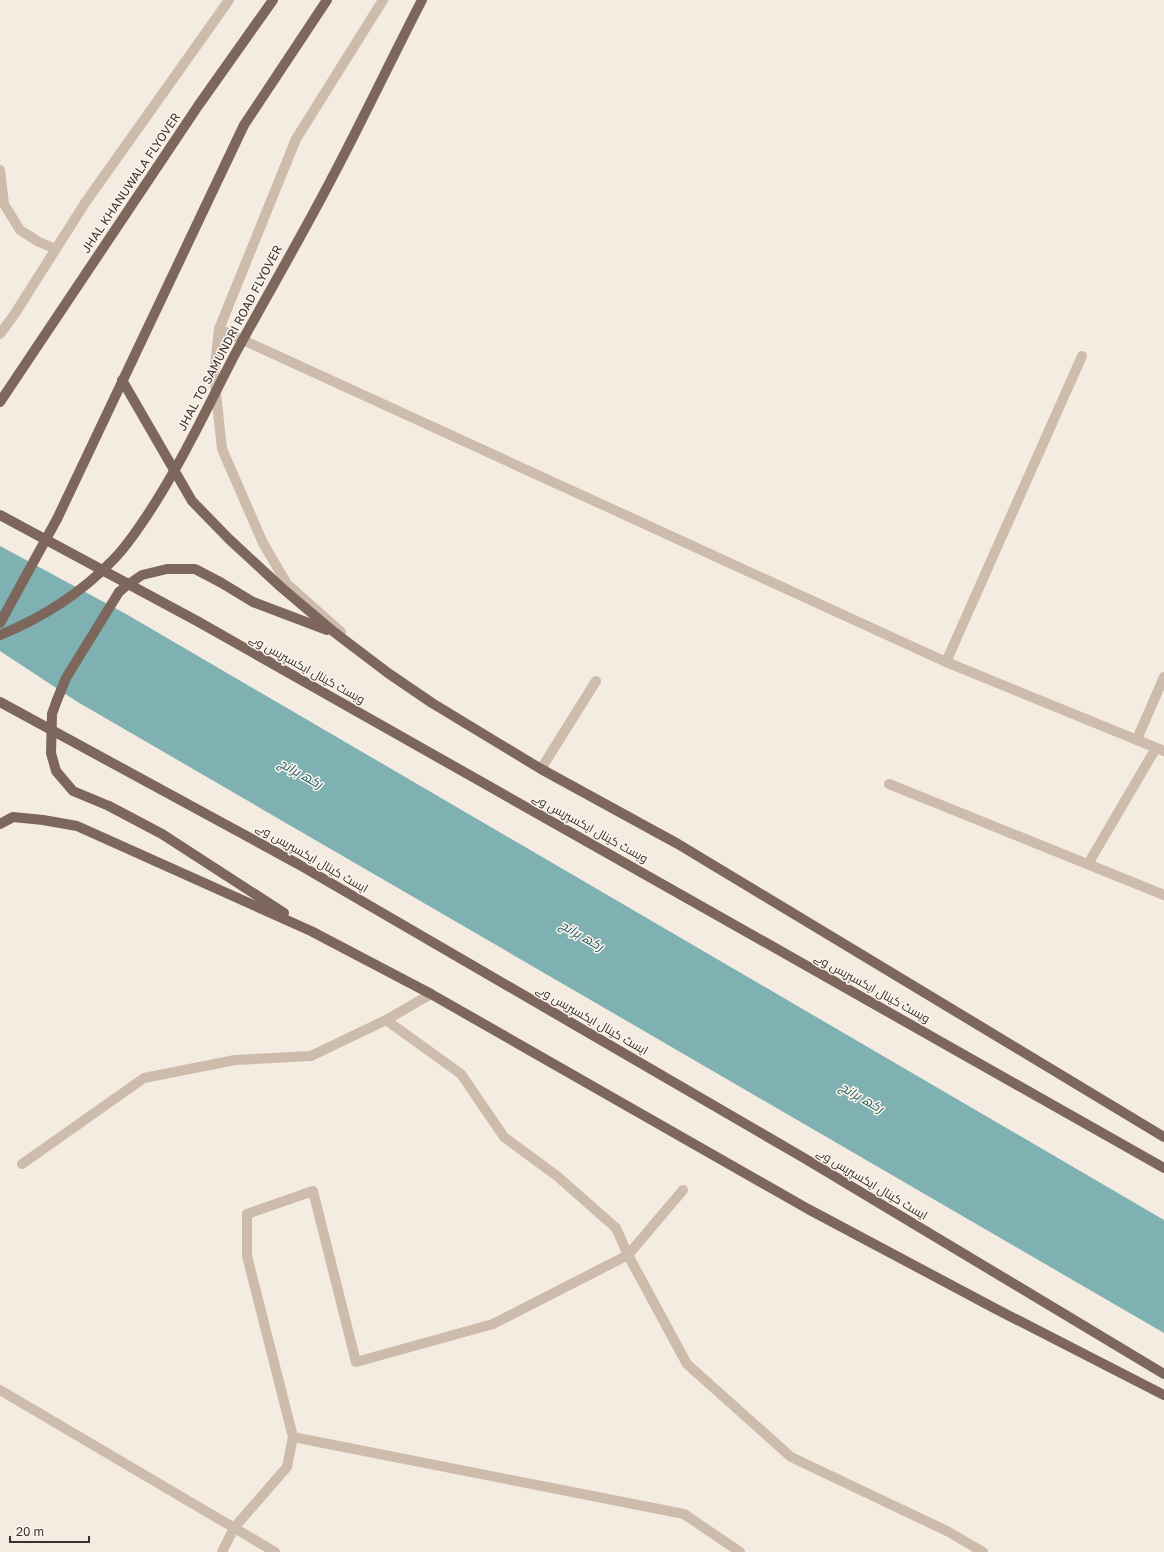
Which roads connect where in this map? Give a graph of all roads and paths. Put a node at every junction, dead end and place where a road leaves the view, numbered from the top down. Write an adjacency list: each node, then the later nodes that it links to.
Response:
1 (229, 0): 7 (street)
2 (273, 0): 12 (main road, JHAL KHANUWALA FLYOVER)
3 (327, 0): 11 (main road)
4 (383, 0): 8 (street)
5 (422, 0): 16 (main road, JHAL TO SAMUNDRI ROAD FLYOVER, bridge)
6 (0, 170): 7 (street)
7 (56, 250): 9 (street)
8 (219, 329): 17 (street); 18 (street)
9 (0, 334)
10 (1082, 356): 17 (street)
11 (122, 380): 14 (main road, bridge); 15 (main road)
12 (0, 402)
13 (0, 515): 34 (main road, ویسٹ کینال ایکسپریس وے)
14 (0, 623)
15 (334, 632): 18 (main road); 29 (main road, bridge)
16 (0, 635)
17 (946, 662): 22 (street)
18 (388, 673): 24 (main road)
19 (1164, 677): 22 (street)
20 (596, 681): 24 (street)
21 (0, 702): 37 (main road, ایسٹ کینال ایکسپریس وے)
22 (1137, 739): 23 (street)
23 (1160, 749): 27 (street)
24 (541, 768): 32 (main road)
25 (889, 784): 27 (street)
26 (0, 824): 29 (main road)
27 (1088, 864): 28 (street)
28 (1164, 895)
29 (311, 931): 30 (main road)
30 (432, 994): 31 (street); 39 (main road)
31 (386, 1020): 33 (street); 36 (street)
32 (1164, 1136)
33 (22, 1164)
34 (1164, 1168)
35 (683, 1190): 36 (street)
36 (628, 1255): 40 (street); 45 (street)
37 (1164, 1374)
38 (0, 1390): 41 (street)
39 (1164, 1395)
40 (293, 1437): 41 (street); 44 (street)
41 (234, 1528): 42 (street); 43 (street)
42 (222, 1552)
43 (275, 1552)
44 (740, 1552)
45 (983, 1552)

